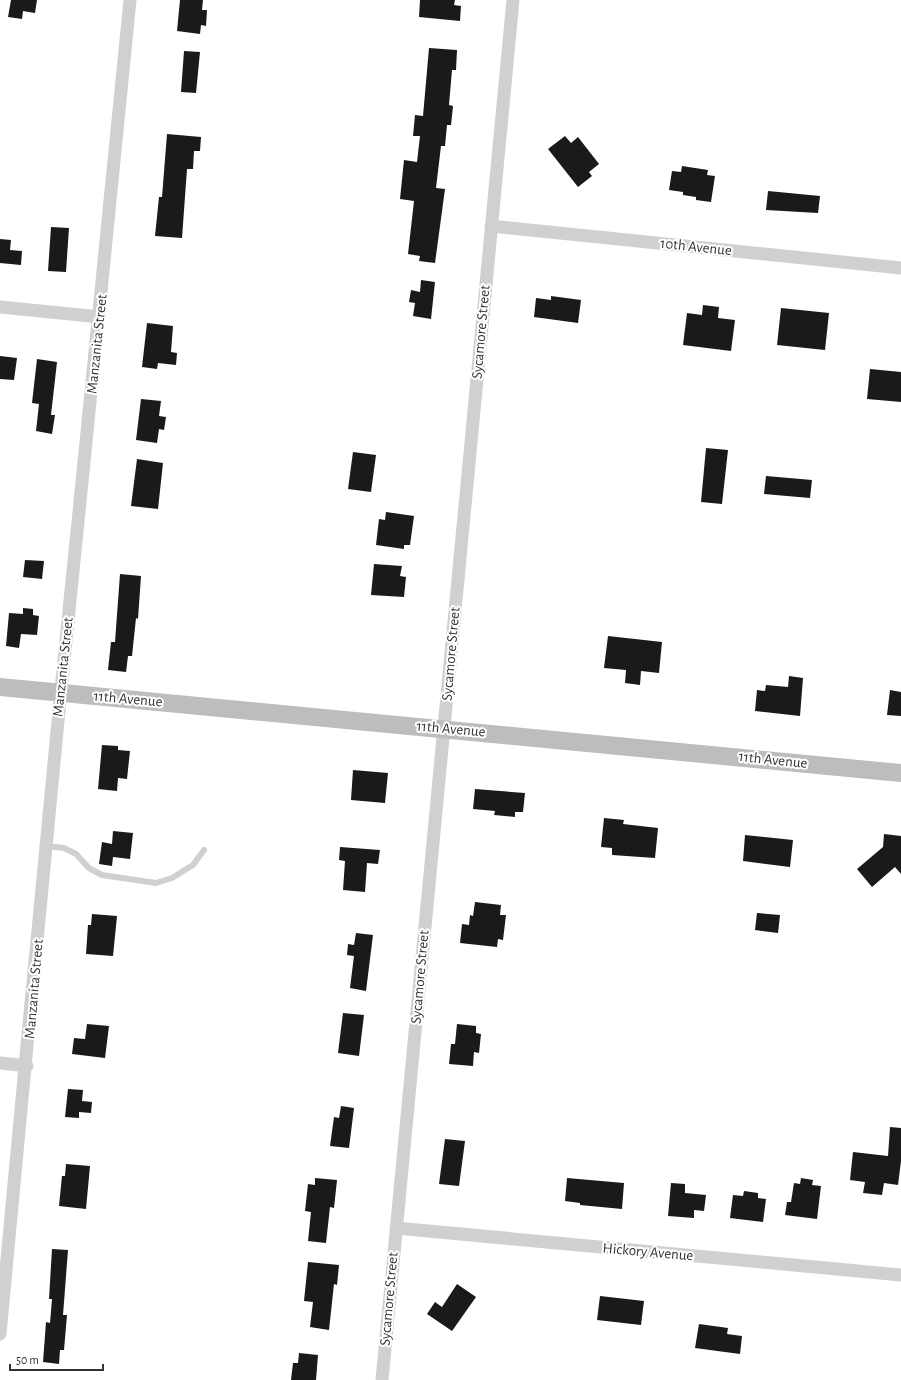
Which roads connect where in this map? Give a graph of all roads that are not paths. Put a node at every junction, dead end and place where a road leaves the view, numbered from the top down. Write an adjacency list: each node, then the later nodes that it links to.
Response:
1 (130, 0): 6 (street, Manzanita Street)
2 (513, 0): 3 (street, Sycamore Street)
3 (491, 226): 4 (street, 10th Avenue); 9 (street, Sycamore Street)
4 (901, 268)
5 (0, 307): 6 (street)
6 (100, 317): 8 (street, Manzanita Street)
7 (0, 687): 8 (main road, 11th Avenue)
8 (60, 693): 9 (main road, 11th Avenue); 11 (street, Manzanita Street)
9 (444, 728): 10 (main road, 11th Avenue); 15 (street, Sycamore Street)
10 (901, 773)
11 (46, 846): 12 (lane); 14 (street, Manzanita Street)
12 (204, 850)
13 (0, 1063): 14 (street)
14 (27, 1066): 17 (street, Manzanita Street)
15 (396, 1228): 16 (street, Hickory Avenue); 18 (street, Sycamore Street)
16 (901, 1275)
17 (0, 1334)
18 (382, 1380)

